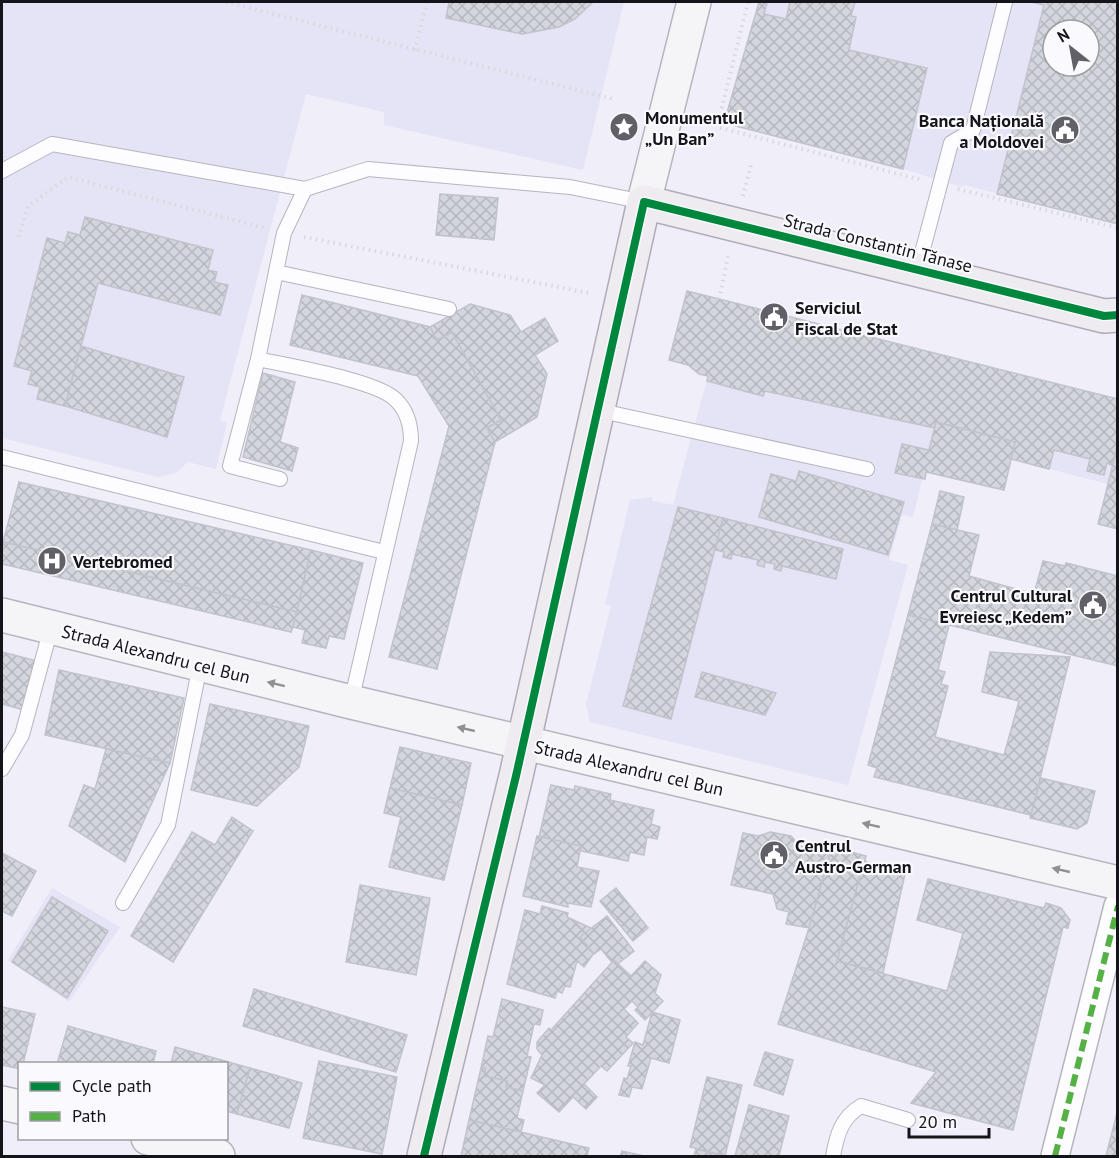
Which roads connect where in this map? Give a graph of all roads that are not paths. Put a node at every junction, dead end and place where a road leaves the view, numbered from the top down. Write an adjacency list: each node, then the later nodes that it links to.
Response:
1 (694, 2): 5 (main road)
2 (1005, 2): 6 (lane)
3 (2, 171): 4 (lane)
4 (305, 189): 5 (lane); 7 (lane)
5 (644, 202): 6 (main road, Strada Constantin Tănase); 11 (main road)
6 (918, 268): 9 (main road, Strada Constantin Tănase)
7 (276, 272): 8 (lane); 10 (lane)
8 (449, 309)
9 (1111, 316)
10 (258, 359): 14 (lane); 15 (lane)
11 (597, 410): 13 (lane); 20 (main road)
12 (2, 457): 15 (lane)
13 (867, 469)
14 (280, 479)
15 (384, 552): 19 (lane)
16 (2, 615): 17 (main road, Strada Alexandru cel Bun)
17 (51, 628): 18 (main road, Strada Alexandru cel Bun); 21 (lane)
18 (200, 665): 19 (main road, Strada Alexandru cel Bun, one-way to 18); 23 (lane)
19 (351, 702): 20 (main road, Strada Alexandru cel Bun, one-way to 19)
20 (523, 743): 22 (main road, Strada Alexandru cel Bun, one-way to 20); 30 (main road)
21 (2, 769)
22 (1118, 883)
23 (123, 903)
24 (1118, 906): 32 (street)
25 (2, 1103): 26 (main road)
26 (18, 1107)
27 (908, 1120): 31 (lane)
28 (160, 1146): 29 (main road)
29 (218, 1156)
30 (424, 1156)
31 (833, 1156)
32 (1055, 1156)

